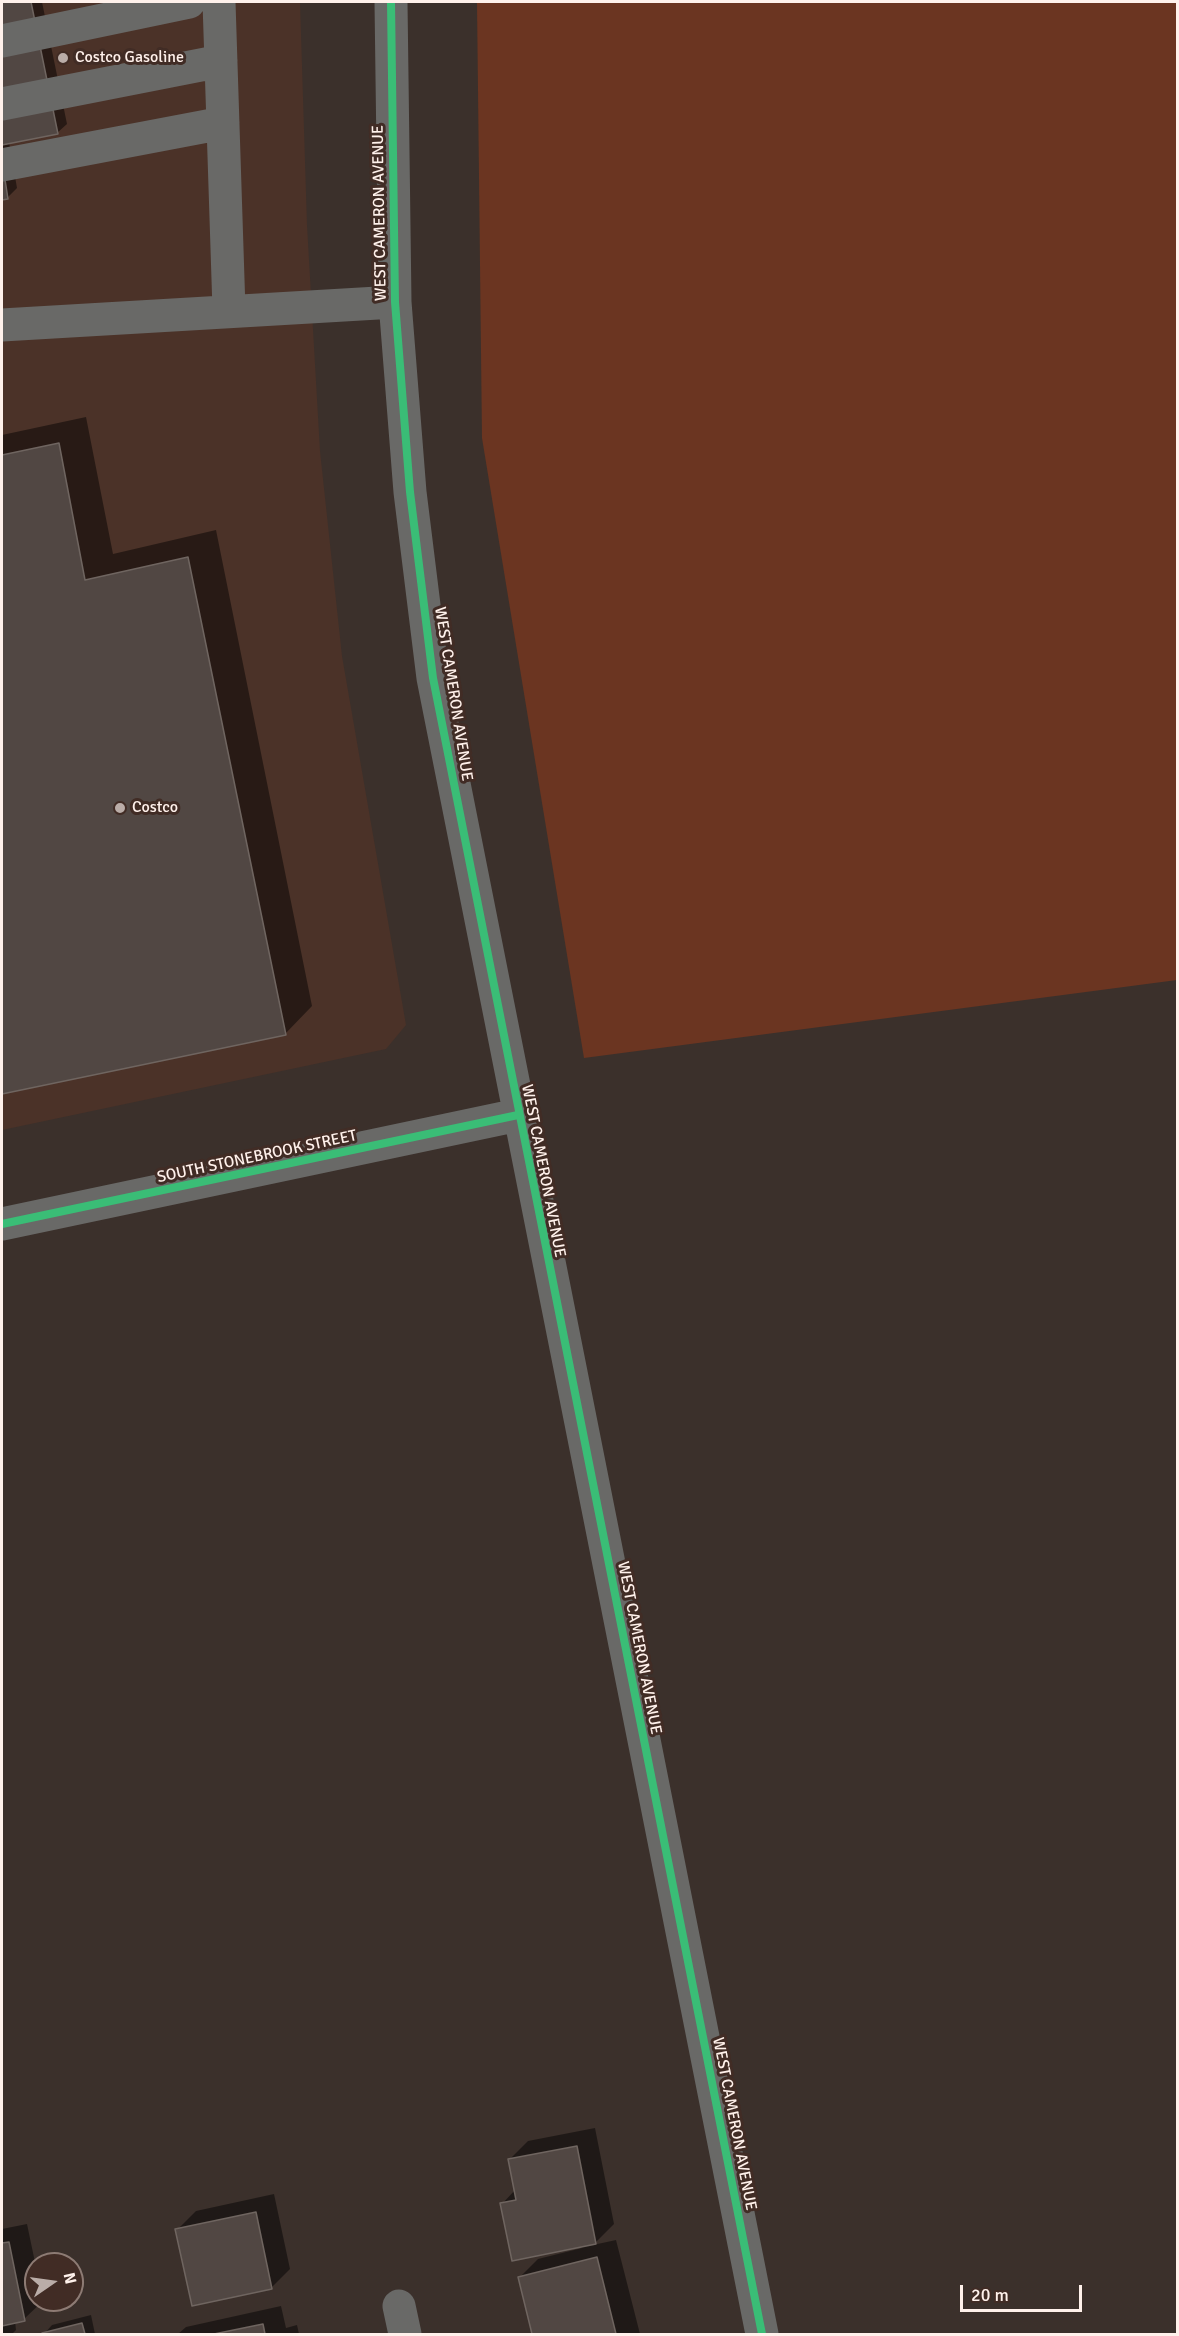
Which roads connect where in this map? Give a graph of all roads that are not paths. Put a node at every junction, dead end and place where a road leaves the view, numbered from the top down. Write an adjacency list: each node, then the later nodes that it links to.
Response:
1 (189, 2): 4 (street)
2 (219, 2): 5 (street)
3 (390, 2): 9 (street, WEST CAMERON AVENUE)
4 (2, 41)
5 (221, 61): 6 (street); 7 (street)
6 (2, 104)
7 (223, 123): 8 (street); 10 (street)
8 (2, 165)
9 (395, 303): 10 (street); 12 (street, WEST CAMERON AVENUE)
10 (229, 310): 11 (street)
11 (2, 325)
12 (518, 1115): 13 (street, SOUTH STONEBROOK STREET); 14 (street, WEST CAMERON AVENUE)
13 (2, 1224)
14 (762, 2334)

